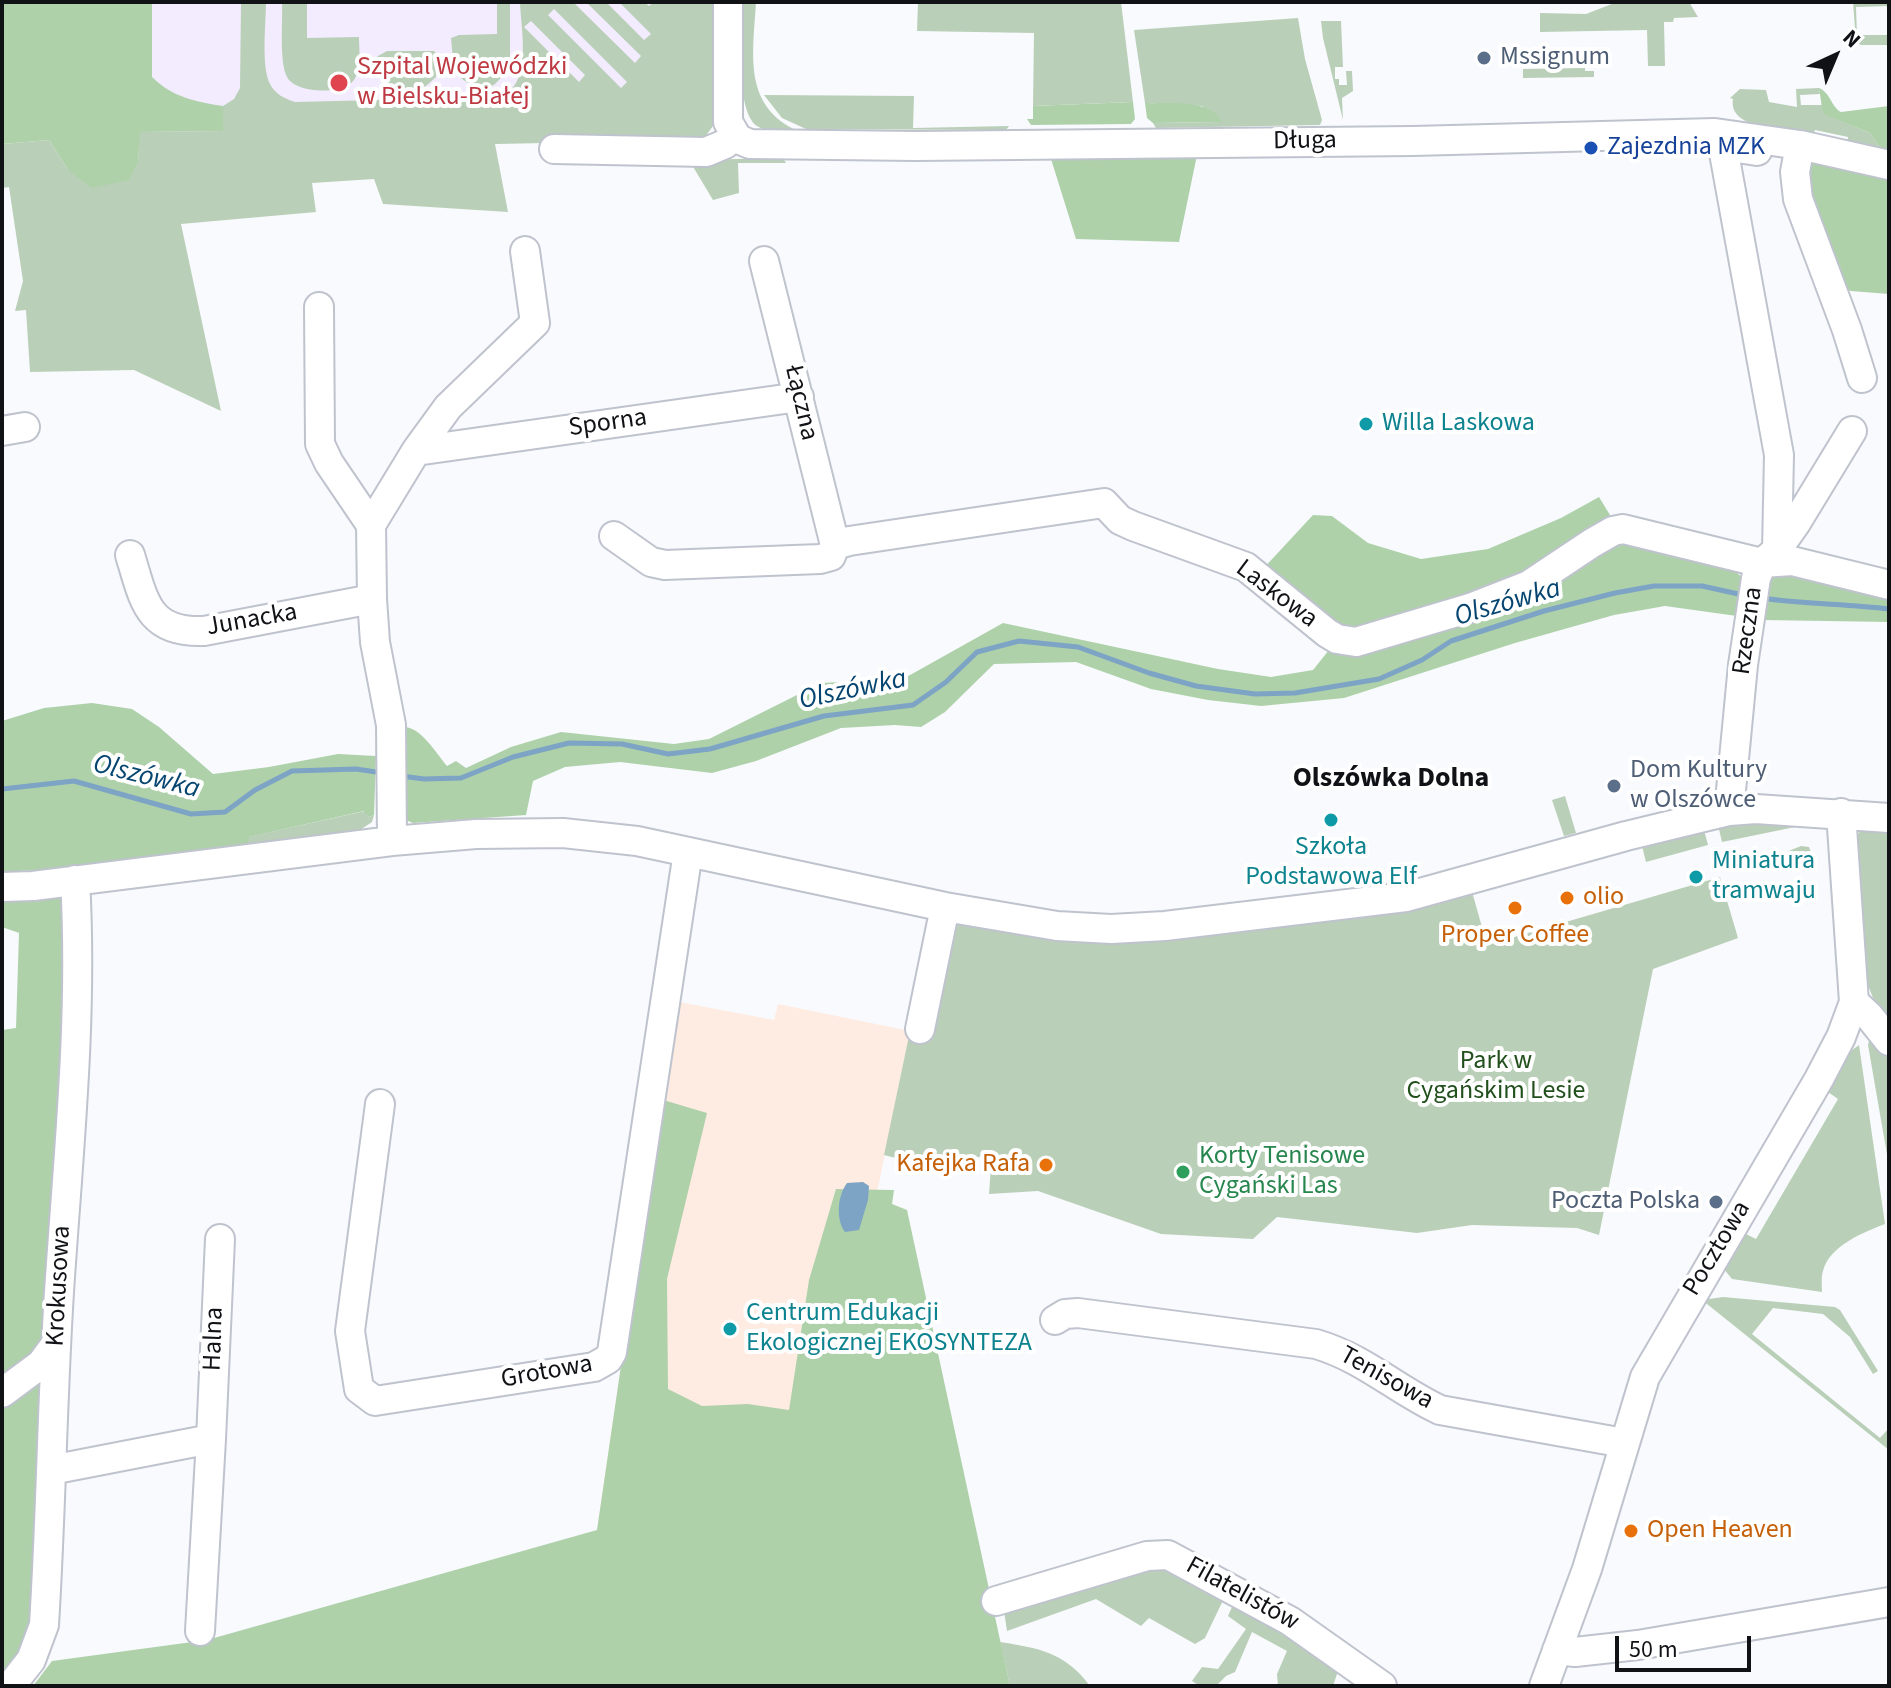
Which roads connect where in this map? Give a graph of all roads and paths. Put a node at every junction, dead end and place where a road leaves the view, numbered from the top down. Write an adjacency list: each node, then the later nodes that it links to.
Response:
1 (728, 2): 2 (street)
2 (732, 129): 3 (street); 4 (street, Długa)
3 (554, 149)
4 (1787, 149): 5 (street, Długa); 9 (street); 17 (street)
5 (1889, 165)
6 (525, 251): 12 (street)
7 (764, 261): 10 (street, Łączna)
8 (319, 307): 13 (street)
9 (1862, 378)
10 (799, 397): 12 (street, Sporna); 15 (street, Łączna)
11 (1852, 431): 17 (street, Rzeczna)
12 (416, 451): 13 (street)
13 (371, 525): 19 (street)
14 (614, 536): 15 (street, Laskowa)
15 (835, 545): 17 (street, Laskowa)
16 (130, 555): 19 (street, Junacka)
17 (1765, 563): 18 (street, Laskowa); 20 (street, Rzeczna)
18 (1889, 585)
19 (372, 599): 23 (street)
20 (1729, 811): 21 (street); 27 (street)
21 (1841, 813): 22 (street); 28 (street, Pocztowa)
22 (1889, 818)
23 (392, 841): 24 (street); 25 (street)
24 (688, 852): 27 (street); 31 (street, Grotowa)
25 (75, 880): 26 (street); 34 (street, Krokusowa)
26 (2, 887)
27 (945, 907): 29 (street)
28 (1854, 1002): 30 (street); 37 (street, Pocztowa)
29 (920, 1029)
30 (1889, 1041)
31 (380, 1104)
32 (220, 1239): 36 (street, Halna)
33 (1055, 1320): 37 (street, Tenisowa)
34 (55, 1345): 35 (street); 38 (street, Krokusowa)
35 (2, 1393)
36 (211, 1439): 38 (street); 41 (street, Halna)
37 (1624, 1443): 42 (street, Pocztowa)
38 (51, 1470): 43 (street, Krokusowa)
39 (996, 1601): 44 (street, Filatelistów)
40 (1889, 1602): 42 (street)
41 (200, 1631)
42 (1557, 1650): 45 (street, Pocztowa)
43 (13, 1683)
44 (1382, 1686)
45 (1544, 1686)

